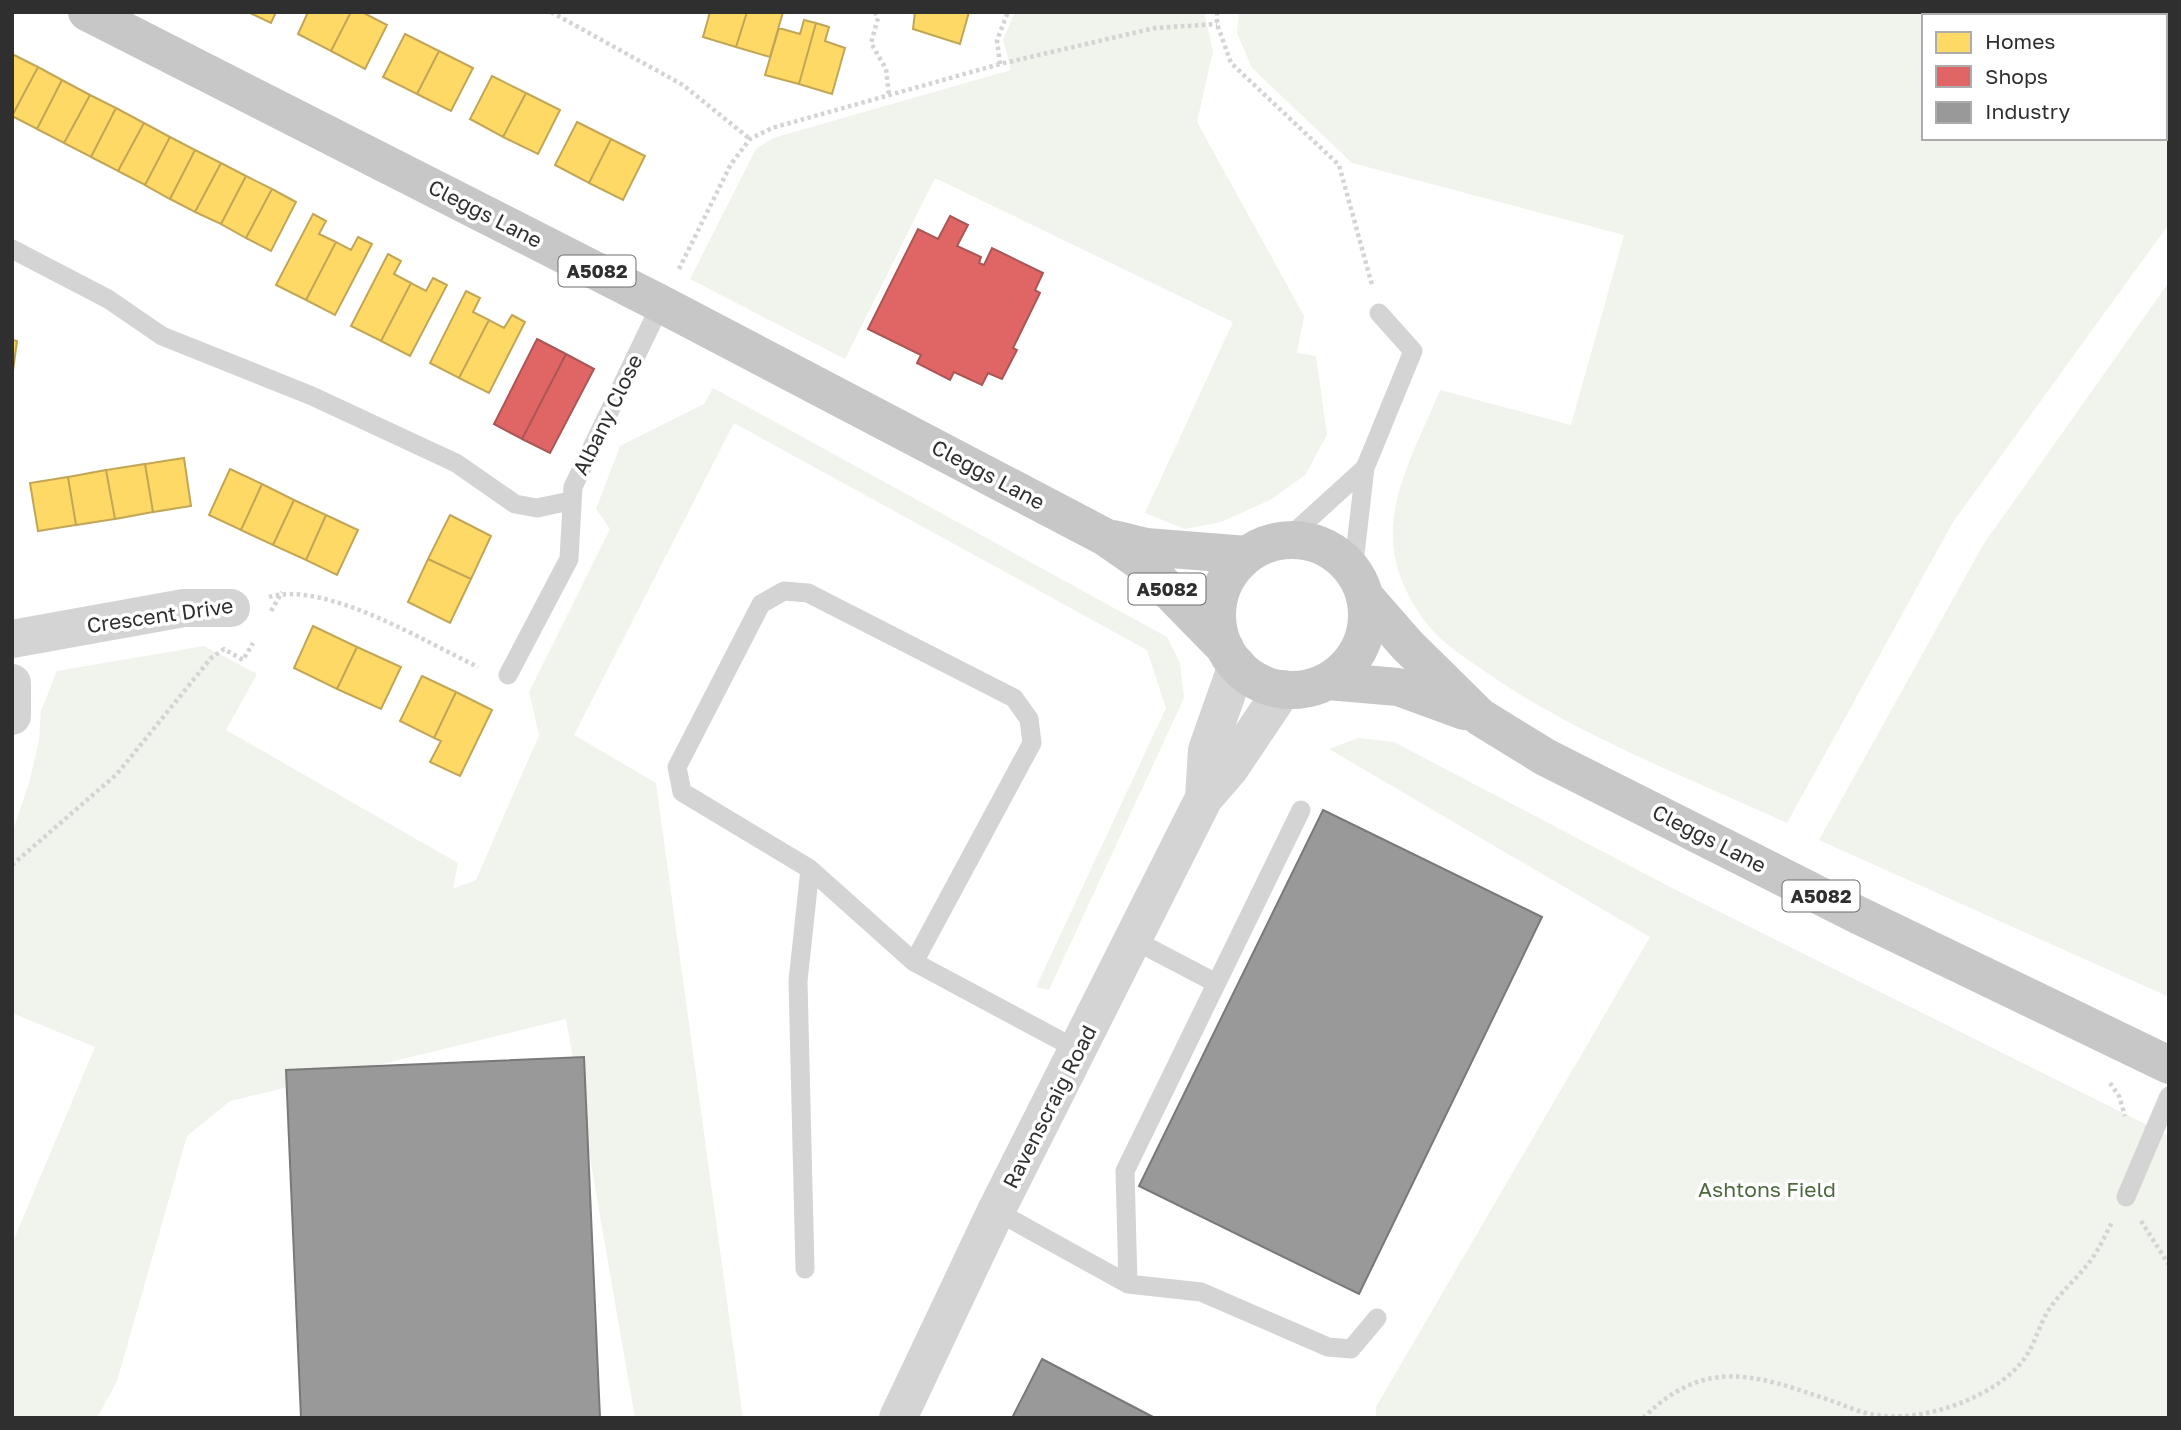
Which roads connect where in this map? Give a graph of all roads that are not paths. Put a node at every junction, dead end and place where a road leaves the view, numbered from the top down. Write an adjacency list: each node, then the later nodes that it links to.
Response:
1 (87, 12): 3 (main road, Cleggs Lane / A5082)
2 (12, 249): 6 (lane)
3 (662, 304): 6 (lane, Albany Close); 7 (main road, Cleggs Lane / A5082)
4 (1379, 313): 5 (lane)
5 (1365, 468): 8 (lane); 10 (lane)
6 (570, 501): 14 (lane, Albany Close)
7 (1105, 537): 9 (main road, Cleggs Lane / A5082); 13 (main road, Cleggs Lane / A5082)
8 (1287, 539): 9 (main road, A5082); 10 (main road, A5082)
9 (1247, 555): 13 (main road, A5082)
10 (1359, 584): 15 (main road, A5082); 19 (main road, Cleggs Lane / A5082)
11 (231, 608): 12 (street, Crescent Drive)
12 (12, 639)
13 (1231, 656): 17 (main road, A5082); 20 (street, Ravenscraig Road)
14 (508, 675)
15 (1328, 681): 17 (main road, A5082); 19 (main road, Cleggs Lane / A5082)
16 (12, 683): 18 (street)
17 (1283, 690): 20 (street, Ravenscraig Road)
18 (12, 716)
19 (1480, 717): 27 (main road, Cleggs Lane / A5082)
20 (1204, 798): 23 (street, Ravenscraig Road)
21 (1301, 810): 25 (lane)
22 (810, 869): 24 (lane); 24 (lane); 31 (lane)
23 (1134, 940): 25 (lane); 26 (street, Ravenscraig Road)
24 (914, 962): 26 (lane)
25 (1216, 983): 32 (lane)
26 (1078, 1050): 30 (street, Ravenscraig Road)
27 (2169, 1065)
28 (2169, 1096): 29 (lane)
29 (2126, 1197)
30 (996, 1211): 32 (lane); 34 (street, Ravenscraig Road)
31 (805, 1269)
32 (1128, 1284): 33 (lane)
33 (1377, 1318)
34 (898, 1418)

